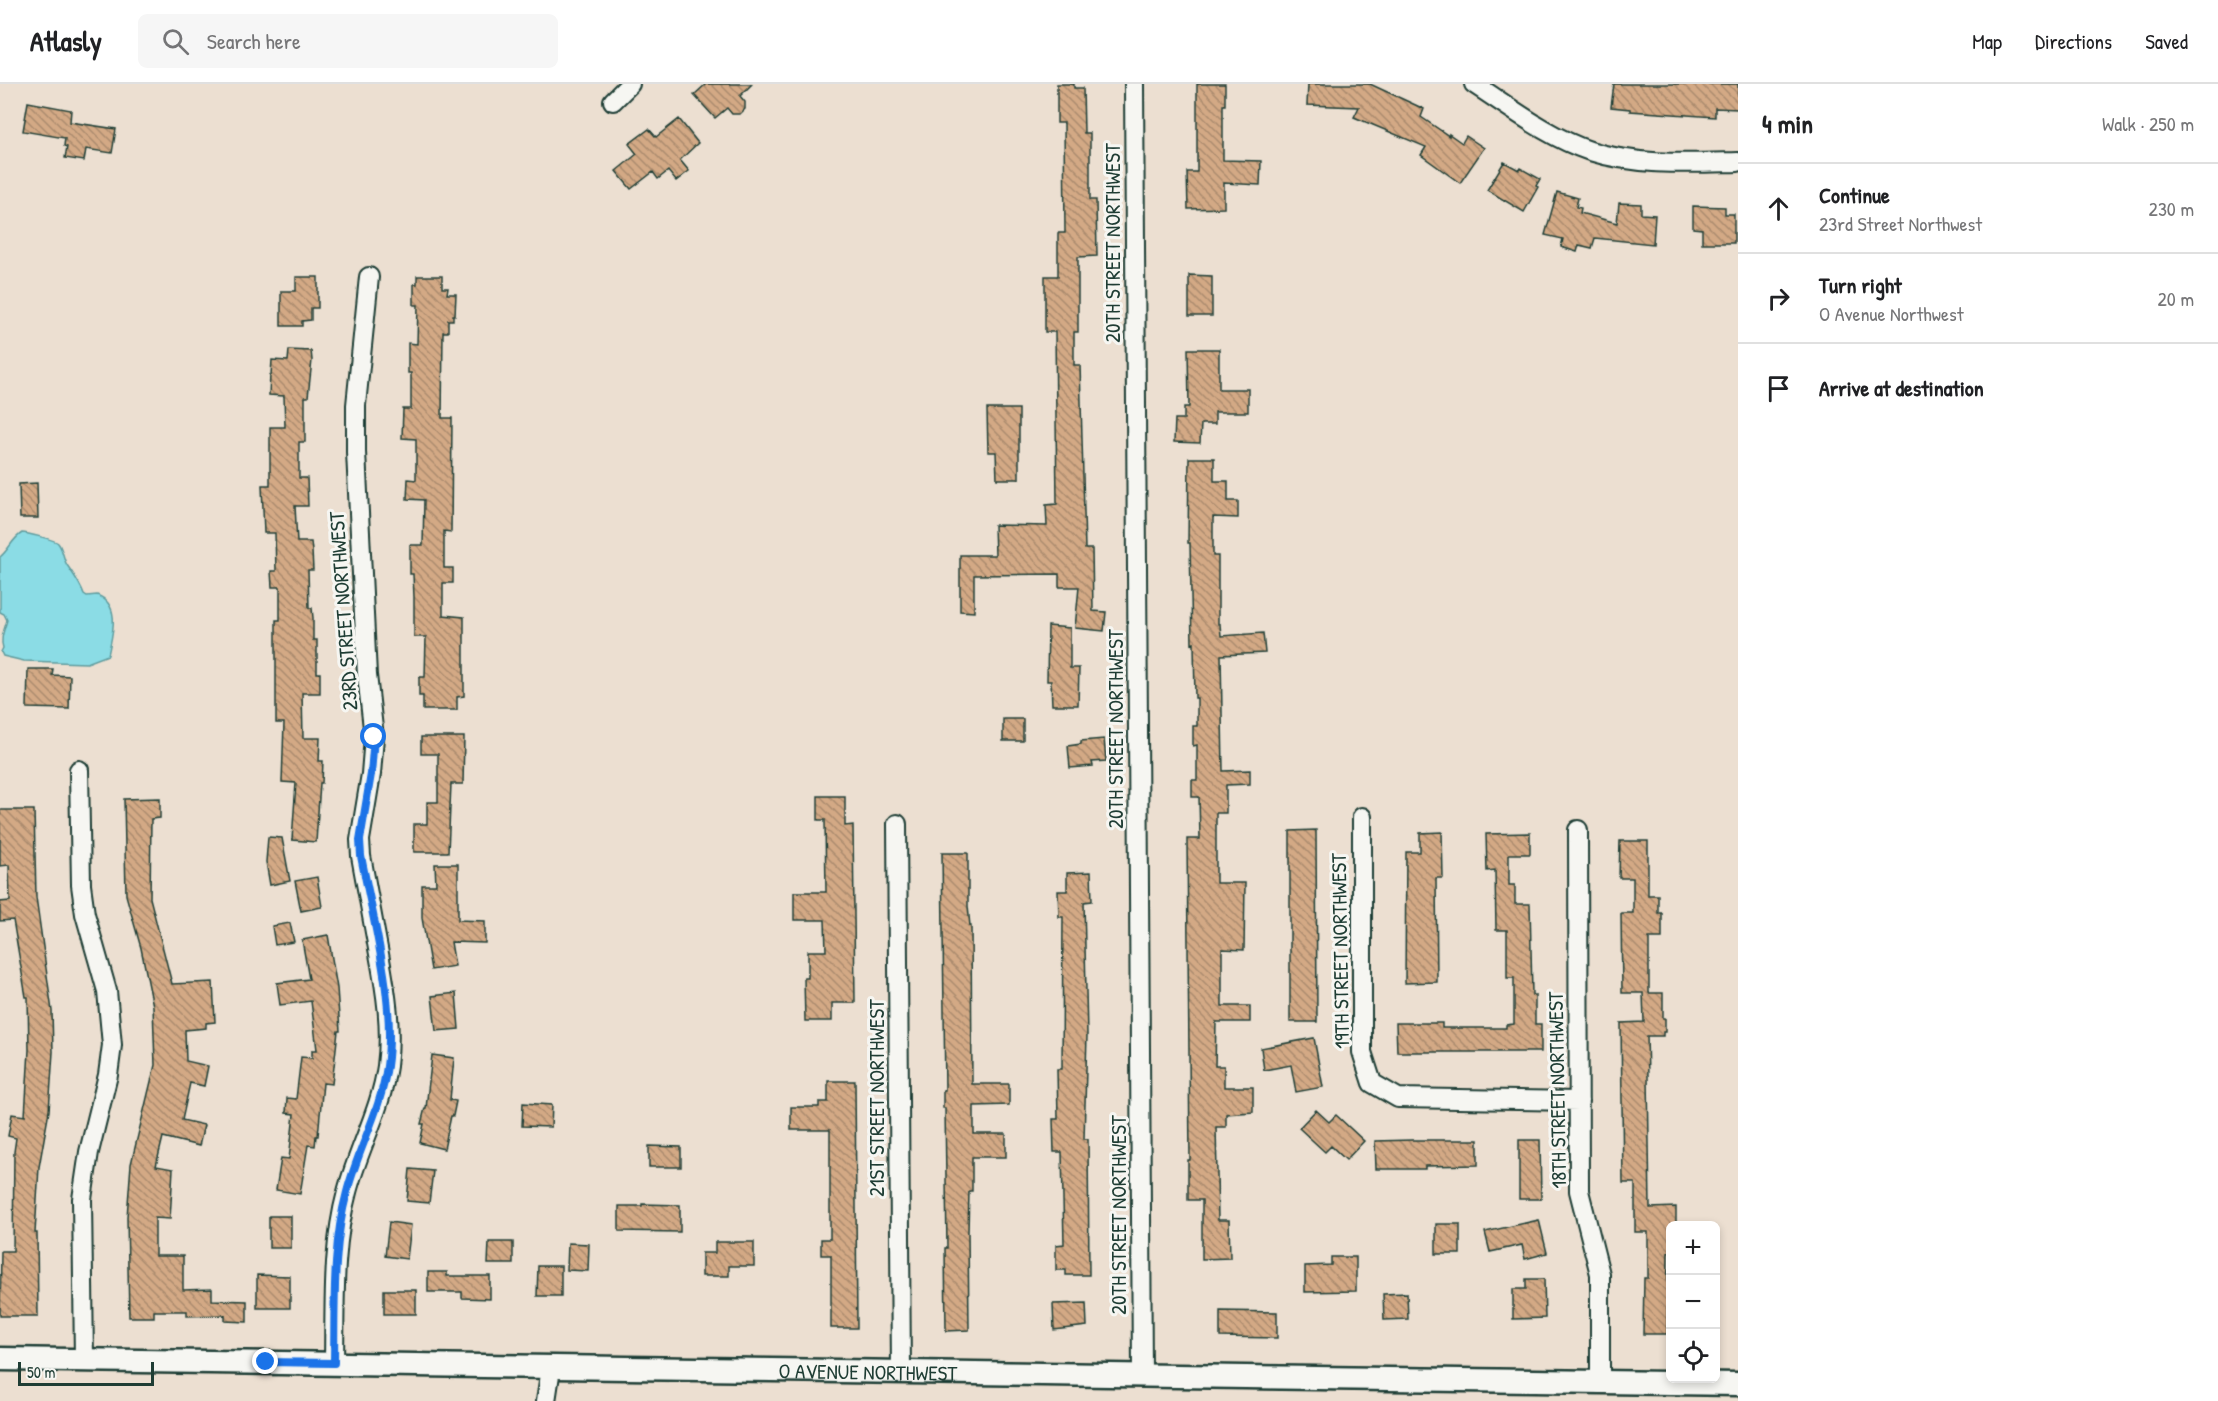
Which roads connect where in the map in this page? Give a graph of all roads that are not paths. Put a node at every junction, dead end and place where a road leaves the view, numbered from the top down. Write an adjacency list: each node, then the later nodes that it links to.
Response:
1 (630, 84): 4 (street)
2 (1134, 84): 17 (street, 20TH STREET NORTHWEST)
3 (1474, 84): 5 (street)
4 (613, 101)
5 (1738, 162)
6 (369, 277): 14 (street, 23RD STREET NORTHWEST)
7 (79, 770): 13 (street)
8 (1362, 817): 11 (street, 19TH STREET NORTHWEST)
9 (897, 824): 16 (street, 21ST STREET NORTHWEST)
10 (1578, 830): 11 (street, 18TH STREET NORTHWEST)
11 (1579, 1101): 18 (street, 18TH STREET NORTHWEST)
12 (0, 1359): 13 (street, O AVENUE NORTHWEST)
13 (84, 1360): 14 (street, O AVENUE NORTHWEST)
14 (334, 1363): 15 (street, O AVENUE NORTHWEST)
15 (551, 1368): 16 (street, O AVENUE NORTHWEST); 20 (street)
16 (901, 1373): 17 (street, O AVENUE NORTHWEST)
17 (1142, 1374): 18 (street, O AVENUE NORTHWEST)
18 (1600, 1384): 19 (street, O AVENUE NORTHWEST)
19 (1738, 1384)
20 (546, 1401)

